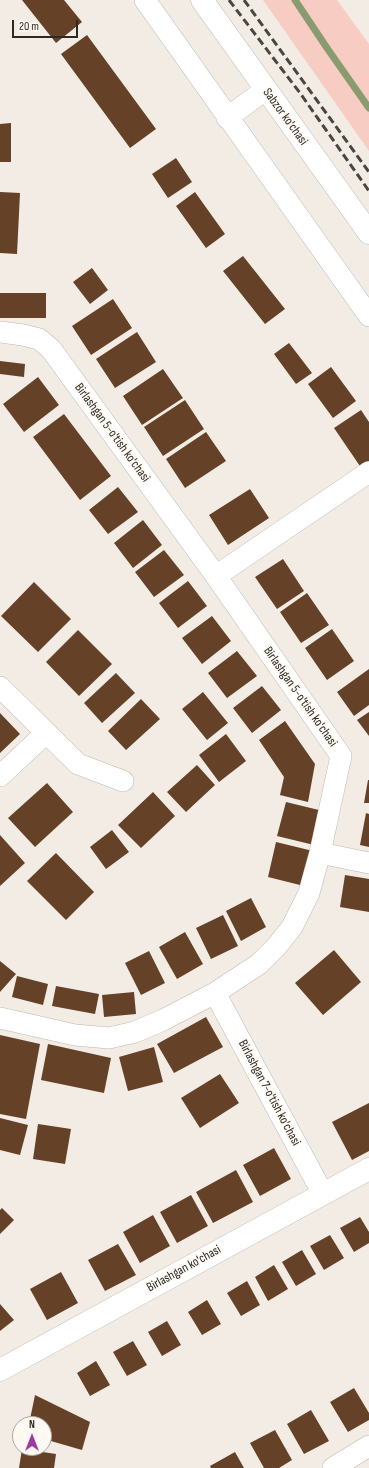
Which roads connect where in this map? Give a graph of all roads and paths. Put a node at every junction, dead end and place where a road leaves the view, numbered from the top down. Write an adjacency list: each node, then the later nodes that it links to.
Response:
1 (145, 0): 4 (street)
2 (202, 0): 3 (main road, Sabzor ko'chasi)
3 (266, 90): 4 (street); 5 (main road, Sabzor ko'chasi)
4 (227, 118): 6 (street)
5 (369, 233)
6 (369, 316)
7 (0, 332): 9 (street, Birlashgan 5-o'tish ko'chasi)
8 (369, 472): 9 (street)
9 (216, 576): 14 (street, Birlashgan 5-o'tish ko'chasi)
10 (0, 687): 11 (street)
11 (46, 733): 12 (street); 13 (street)
12 (0, 776)
13 (123, 781)
14 (320, 854): 15 (street); 16 (street, Birlashgan 5-o'tish ko'chasi)
15 (369, 863)
16 (214, 993): 17 (street, Birlashgan 5-o'tish ko'chasi); 19 (street, Birlashgan 7-o'tish ko'chasi)
17 (0, 1018)
18 (369, 1169): 19 (main road, Birlashgan ko'chasi)
19 (323, 1194): 20 (main road, Birlashgan ko'chasi)
20 (0, 1370)
21 (365, 1456): 22 (street)
22 (333, 1468)

